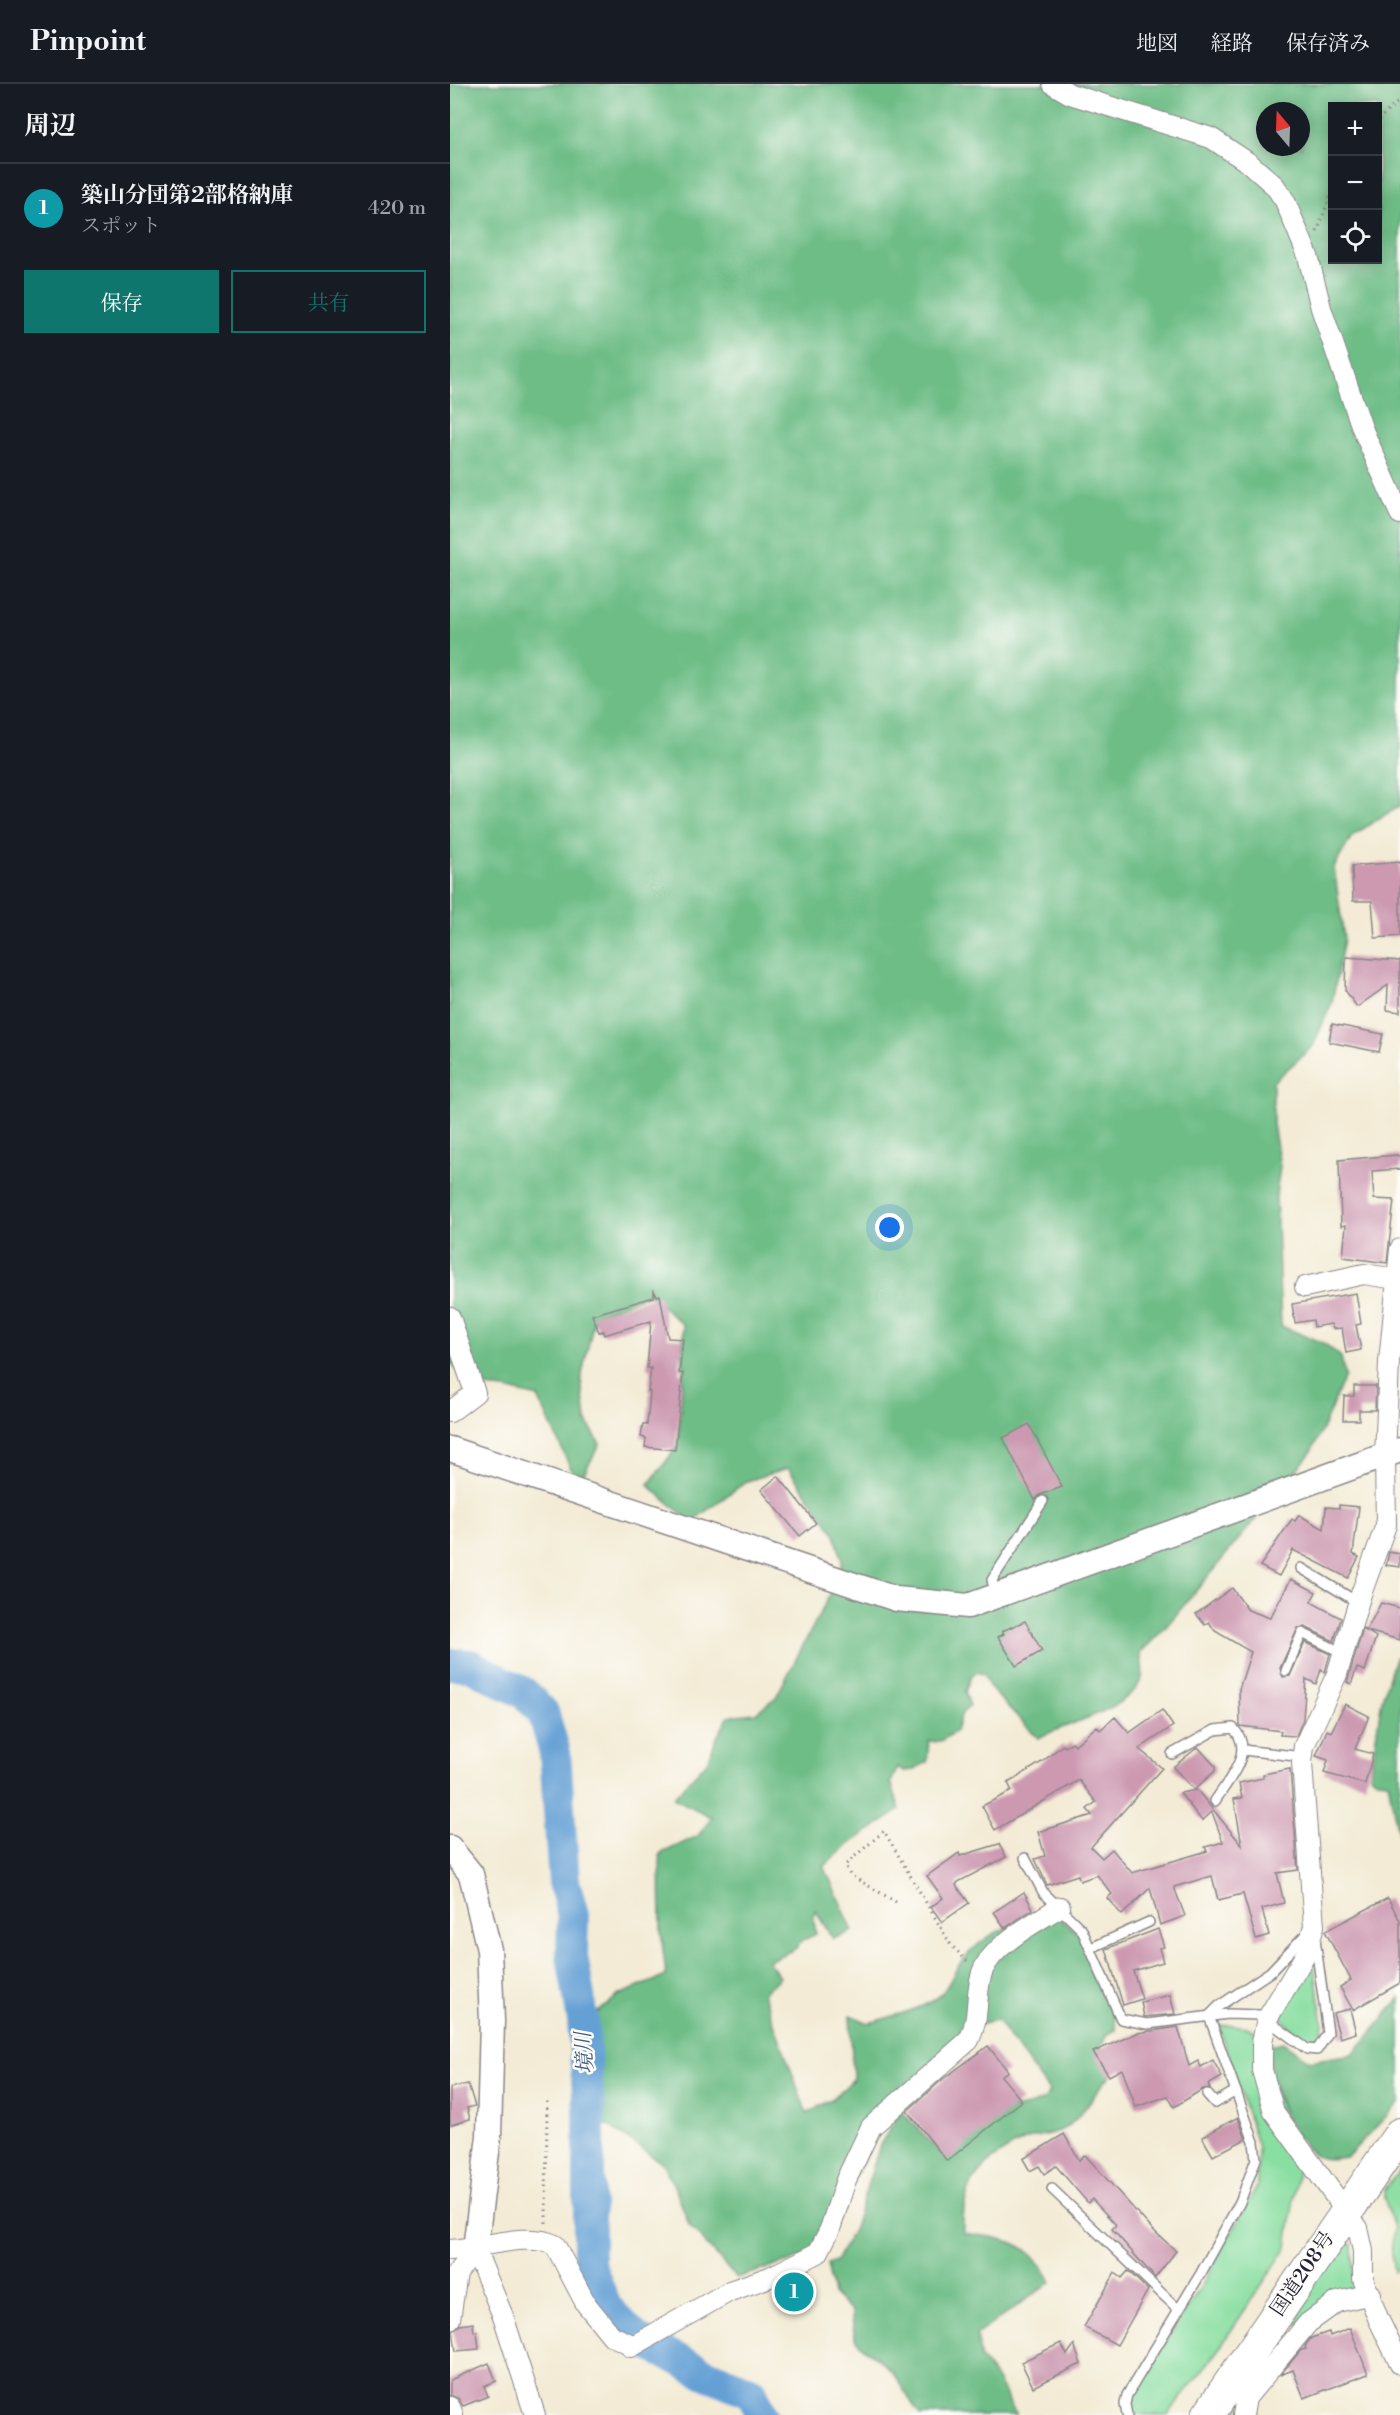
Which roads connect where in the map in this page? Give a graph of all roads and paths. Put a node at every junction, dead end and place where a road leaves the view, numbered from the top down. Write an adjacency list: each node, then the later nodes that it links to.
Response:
1 (1053, 84): 5 (street)
2 (1400, 100): 3 (path)
3 (1382, 116)
4 (1328, 202): 5 (path)
5 (1308, 256): 6 (street)
6 (1400, 514)
7 (1400, 1252): 8 (street)
8 (1396, 1279): 9 (street); 13 (street)
9 (1305, 1287)
10 (450, 1317): 11 (street)
11 (450, 1412)
12 (450, 1449): 16 (street)
13 (1392, 1453): 16 (street); 17 (street)
14 (1042, 1501): 16 (lane)
15 (1301, 1568): 17 (lane)
16 (997, 1597)
17 (1359, 1602): 18 (street)
18 (1343, 1653): 19 (lane); 22 (street)
19 (1286, 1671)
20 (1243, 1750): 21 (lane); 22 (lane); 23 (lane)
21 (1172, 1754)
22 (1303, 1757): 29 (street)
23 (1215, 1801)
24 (450, 1848): 43 (street)
25 (1024, 1858): 27 (lane)
26 (896, 1902): 31 (path)
27 (1060, 1907): 30 (lane); 31 (street)
28 (1149, 1922): 30 (lane)
29 (1314, 1926): 32 (lane); 33 (street); 33 (lane)
30 (1091, 1948): 32 (lane)
31 (981, 1975): 42 (street)
32 (1209, 2016): 33 (lane); 34 (lane)
33 (1267, 2019): 41 (street)
34 (1236, 2091): 37 (lane); 46 (lane)
35 (1207, 2094): 37 (lane)
36 (547, 2101): 42 (path)
37 (1215, 2103): 38 (lane)
38 (1222, 2111)
39 (1400, 2134): 41 (highway, 国道208号)
40 (1052, 2189): 46 (lane)
41 (1344, 2212): 45 (street); 54 (highway, 国道208号)
42 (546, 2240): 43 (street)
43 (475, 2249): 44 (street); 47 (street); 52 (street)
44 (450, 2250)
45 (1371, 2294): 48 (street); 55 (street)
46 (1178, 2310): 53 (lane)
47 (450, 2319)
48 (1393, 2331): 49 (street)
49 (1400, 2364)
50 (450, 2407): 51 (street)
51 (453, 2415)
52 (536, 2415)
53 (1127, 2415)
54 (1208, 2415)
55 (1243, 2415)

